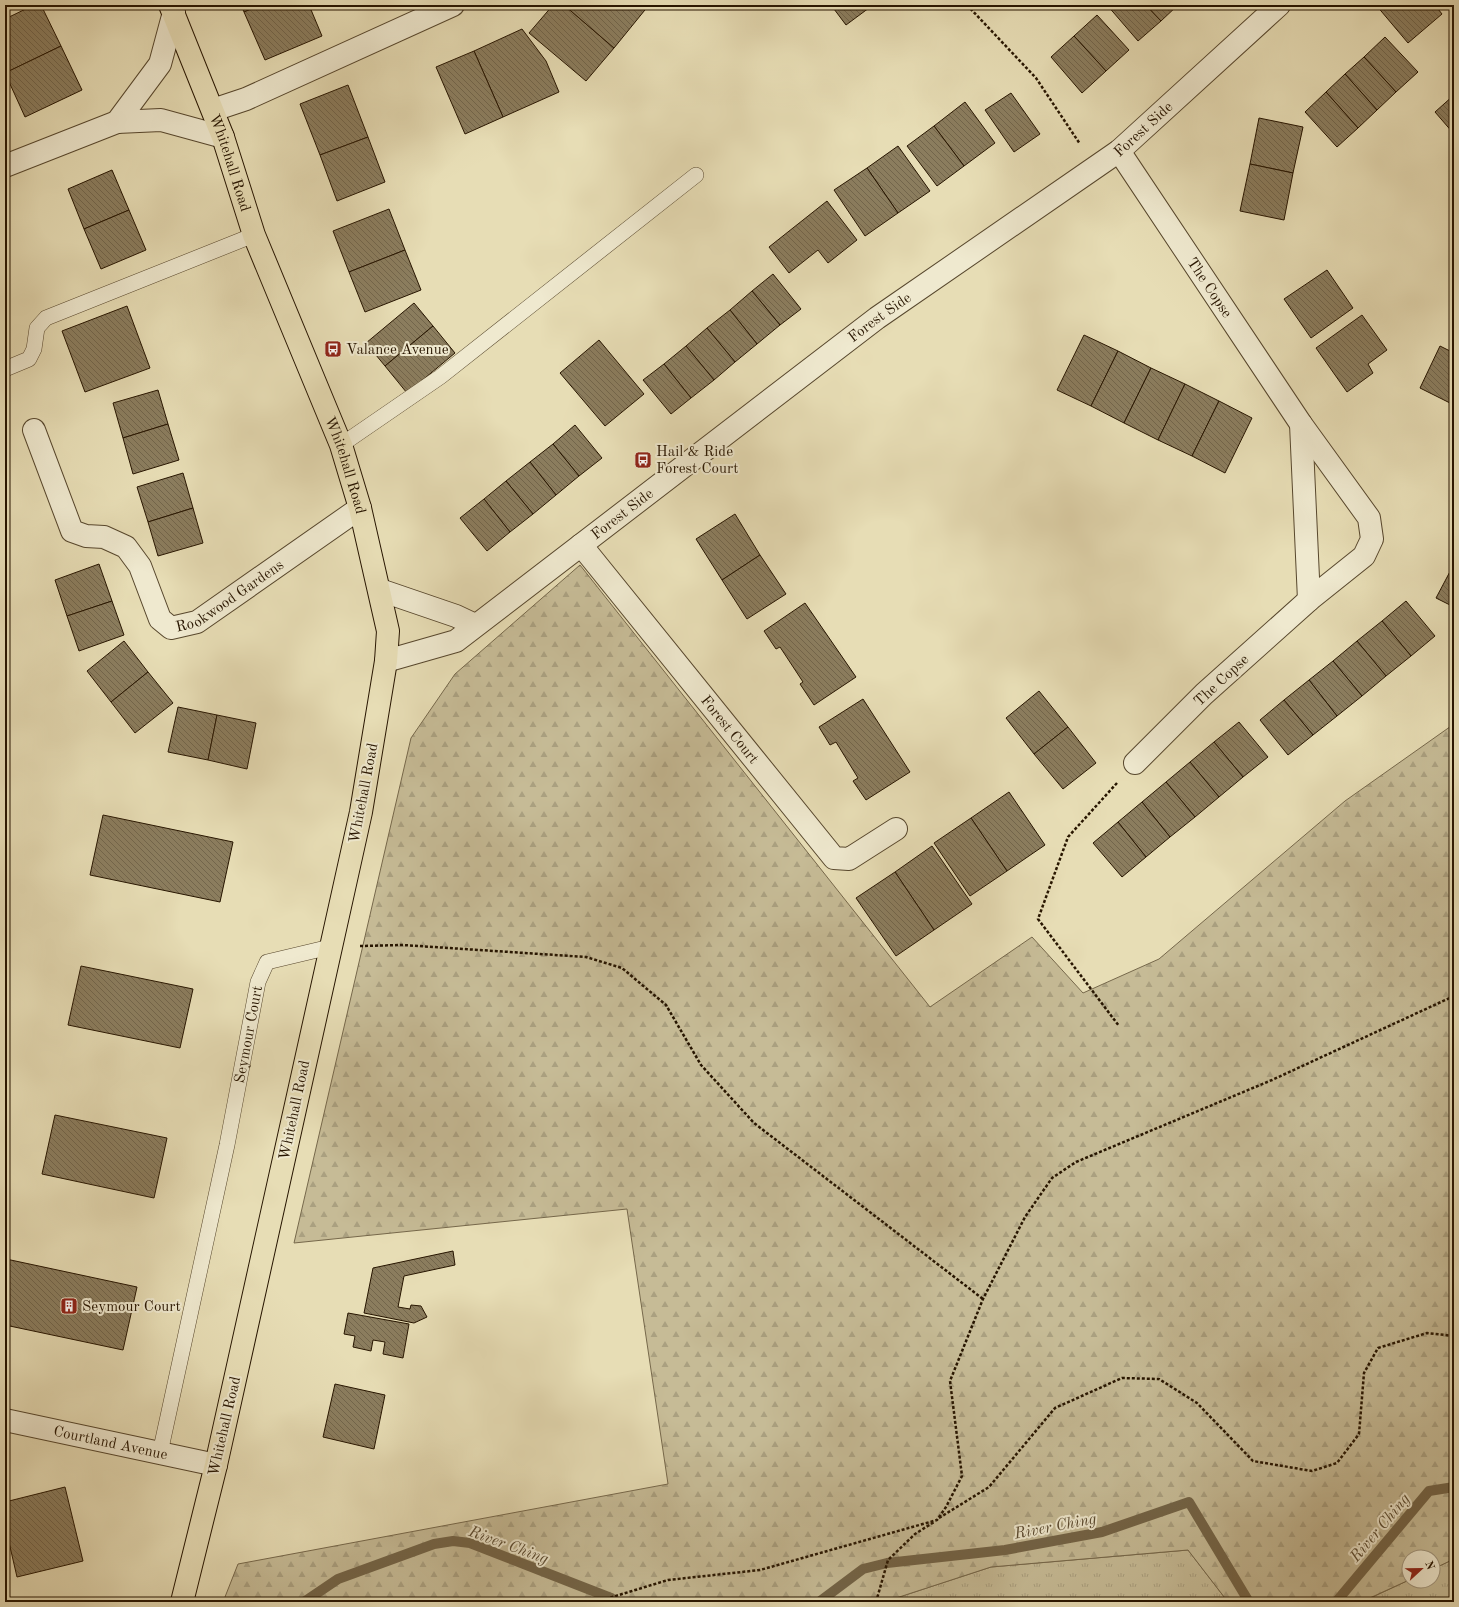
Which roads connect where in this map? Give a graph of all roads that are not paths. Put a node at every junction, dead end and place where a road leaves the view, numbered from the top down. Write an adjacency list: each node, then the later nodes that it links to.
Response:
1 (453, 5): 4 (street)
2 (1280, 5): 7 (street, Forest Side)
3 (172, 9): 4 (main road, Whitehall Road); 5 (street)
4 (212, 110): 6 (main road, Whitehall Road)
5 (117, 122): 6 (street); 8 (street)
6 (223, 137): 10 (main road, Whitehall Road)
7 (1119, 151): 12 (street, The Copse); 16 (street, Forest Side)
8 (5, 166)
9 (696, 175): 14 (lane)
10 (254, 236): 11 (lane); 14 (main road, Whitehall Road)
11 (5, 369)
12 (1301, 424): 18 (street); 18 (street, The Copse)
13 (34, 430): 15 (street, Rookwood Gardens)
14 (341, 445): 15 (main road, Whitehall Road)
15 (360, 508): 17 (main road, Whitehall Road)
16 (581, 545): 19 (street, Forest Side); 22 (street, Forest Court)
17 (380, 590): 19 (street); 20 (main road, Whitehall Road)
18 (1309, 600): 21 (street, The Copse)
19 (475, 626): 20 (street, Forest Side)
20 (386, 661): 23 (main road, Whitehall Road)
21 (1135, 763)
22 (896, 829)
23 (330, 947): 25 (lane, Seymour Court); 26 (main road, Whitehall Road)
24 (5, 1420): 25 (street, Courtland Avenue)
25 (160, 1453): 26 (street, Courtland Avenue)
26 (216, 1465): 27 (main road, Whitehall Road)
27 (182, 1602)

